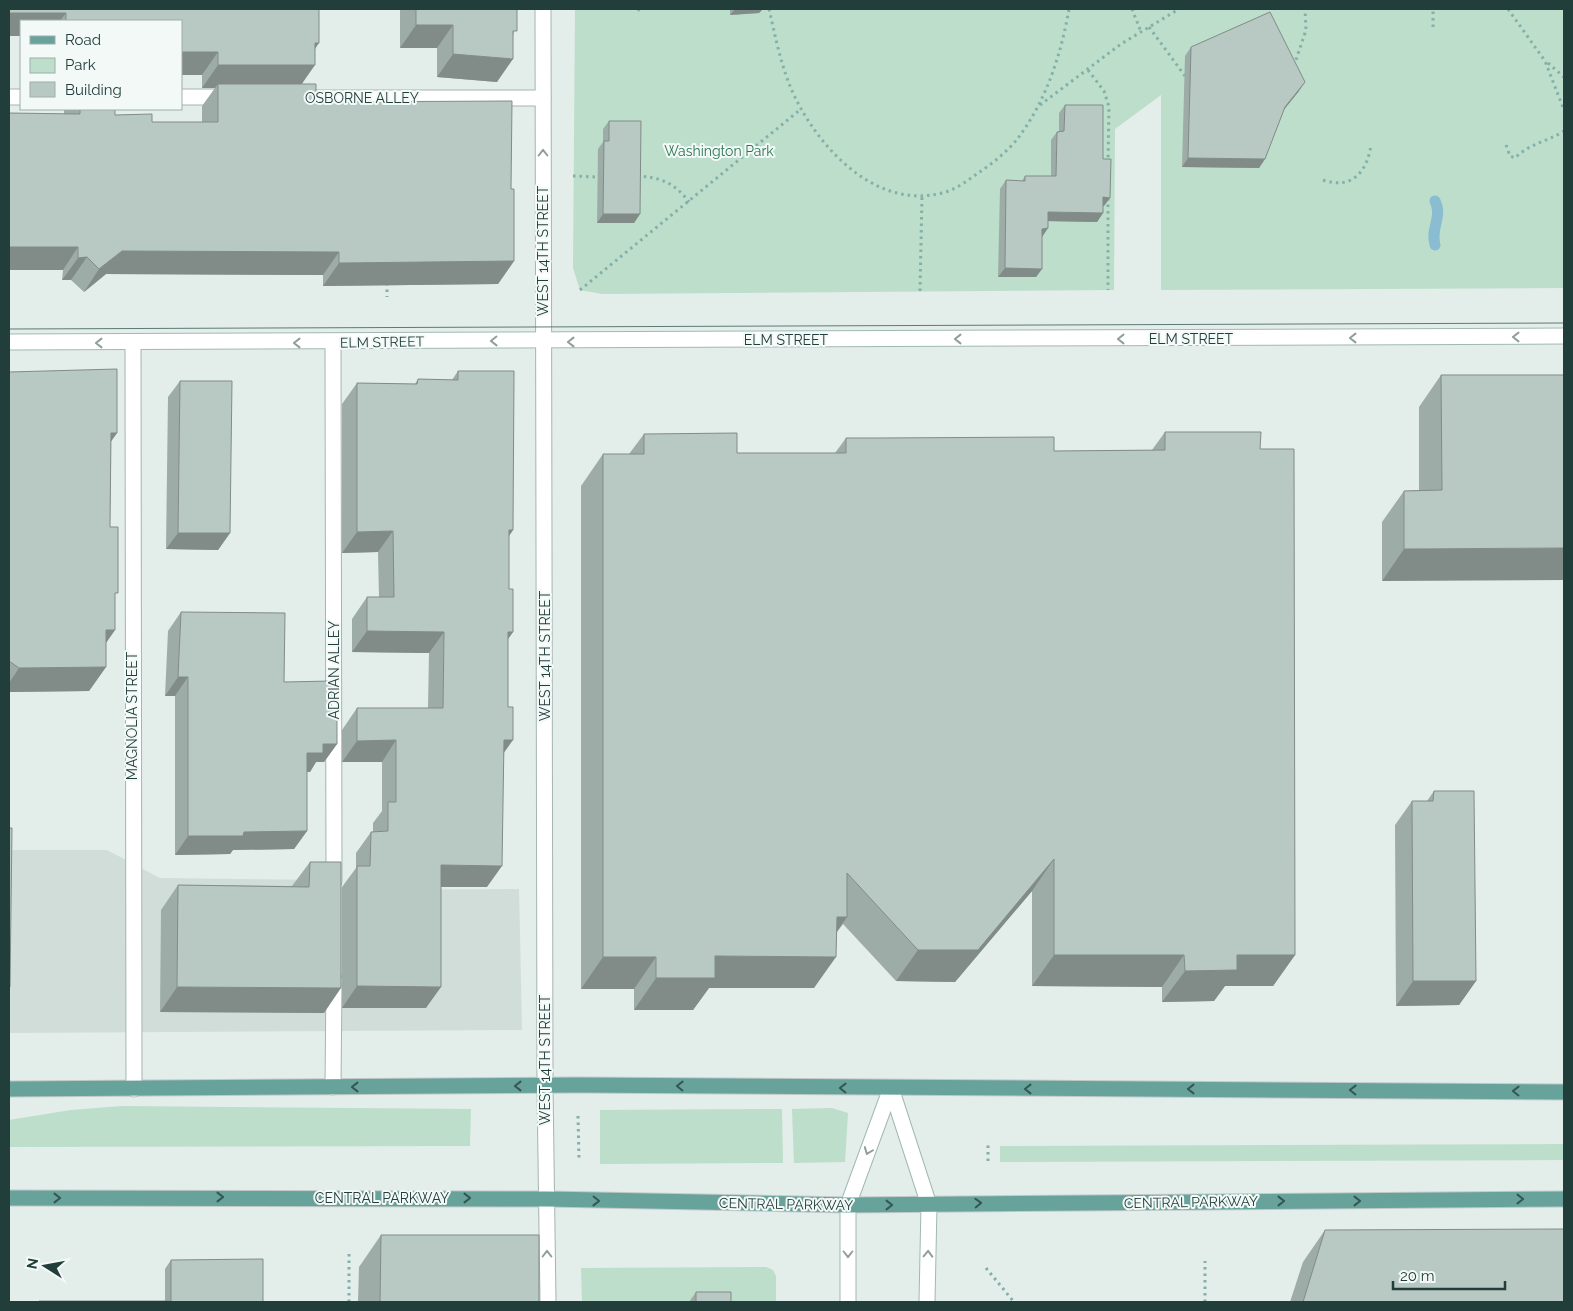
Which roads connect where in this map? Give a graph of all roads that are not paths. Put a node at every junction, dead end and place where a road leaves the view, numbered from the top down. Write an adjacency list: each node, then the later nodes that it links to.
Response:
1 (544, 9): 5 (street, WEST 14TH STREET)
2 (182, 97): 3 (street)
3 (241, 98)
4 (281, 98): 5 (street, OSBORNE ALLEY)
5 (544, 98): 8 (street, WEST 14TH STREET, one-way to 5)
6 (1564, 336): 8 (street, ELM STREET, one-way to 8)
7 (9, 342): 9 (street, ELM STREET, one-way to 7)
8 (543, 342): 10 (street, ELM STREET, one-way to 10); 13 (street, WEST 14TH STREET)
9 (133, 343): 10 (street, ELM STREET, one-way to 9); 17 (street, MAGNOLIA STREET)
10 (333, 343): 11 (street, ADRIAN ALLEY)
11 (334, 892)
12 (334, 962): 14 (street)
13 (545, 1086): 14 (main road, one-way to 14); 15 (main road, one-way to 13); 20 (street, WEST 14TH STREET)
14 (333, 1087): 17 (main road)
15 (891, 1088): 18 (main road, one-way to 15); 22 (street, one-way to 22); 23 (street)
16 (9, 1089): 17 (main road)
17 (134, 1089)
18 (1564, 1092)
19 (9, 1198): 20 (main road, CENTRAL PARKWAY, one-way to 20)
20 (547, 1199): 22 (main road, CENTRAL PARKWAY, one-way to 22); 24 (street, WEST 14TH STREET, one-way to 20)
21 (1564, 1199): 23 (main road, CENTRAL PARKWAY, one-way to 21)
22 (848, 1205): 23 (main road, CENTRAL PARKWAY, one-way to 23); 25 (street, one-way to 25)
23 (929, 1205): 26 (street, one-way to 23)
24 (548, 1302)
25 (848, 1302)
26 (928, 1302)

